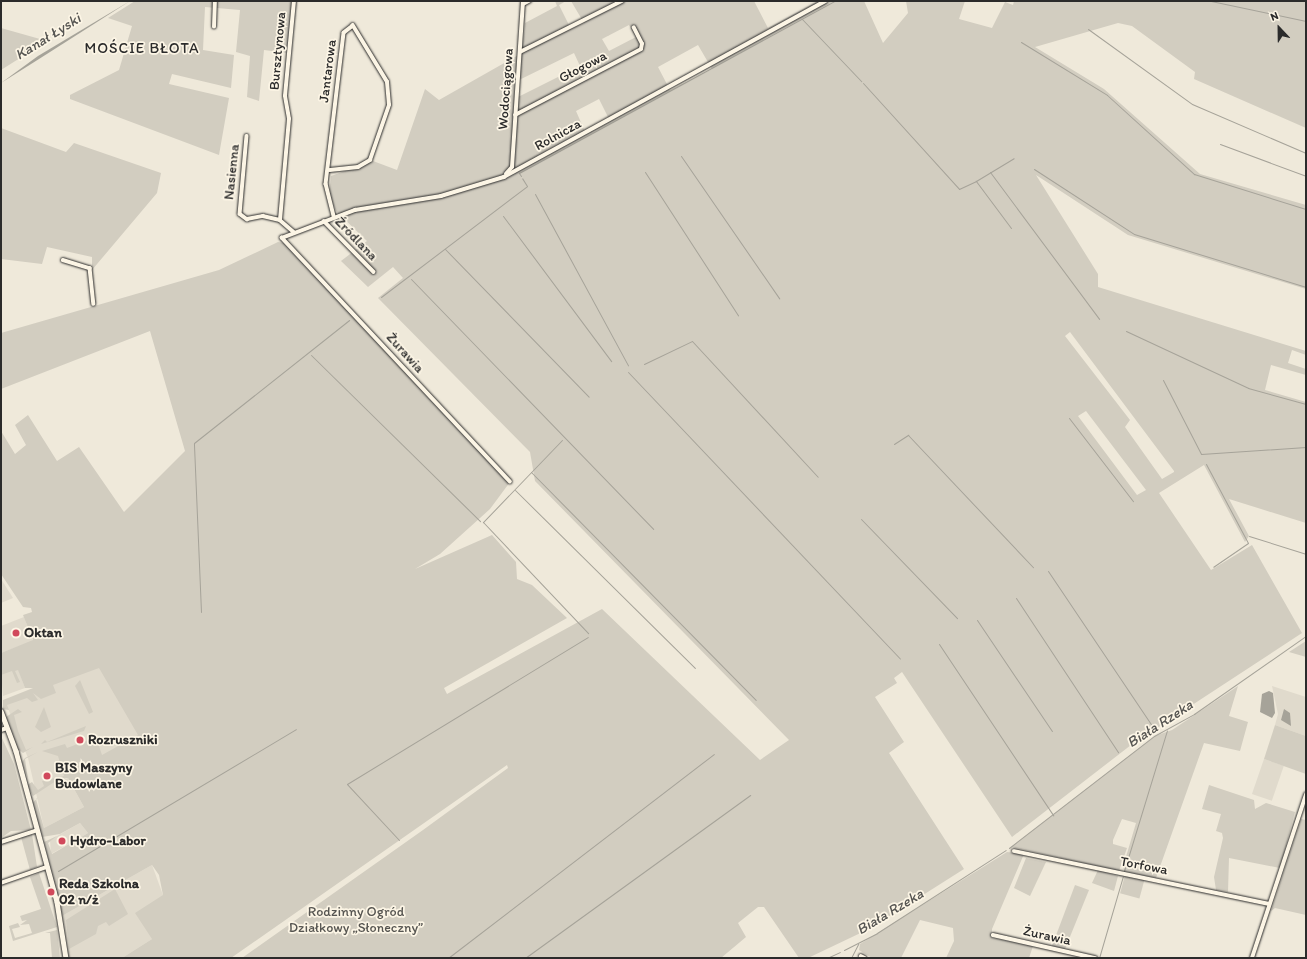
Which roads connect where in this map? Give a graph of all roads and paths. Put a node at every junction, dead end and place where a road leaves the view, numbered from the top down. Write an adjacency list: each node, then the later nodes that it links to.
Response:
1 (215, 1): 7 (street)
2 (294, 1): 15 (street, Bursztynowa)
3 (529, 1): 6 (street)
4 (622, 1): 9 (street)
5 (825, 1): 13 (street, Rolnicza)
6 (523, 2): 9 (street, Wodociągowa)
7 (214, 27)
8 (634, 28): 10 (street, Głogowa)
9 (520, 52): 10 (street, Wodociągowa)
10 (515, 115): 13 (street, Wodociągowa)
11 (247, 136): 15 (street, Nasienna)
12 (330, 170): 12 (street, Jantarowa); 14 (street, Jantarowa)
13 (504, 177): 14 (street, Rolnicza)
14 (334, 217): 16 (street, Rolnicza)
15 (280, 220): 17 (street)
16 (324, 221): 17 (street, Rolnicza); 20 (street, Źródlana)
17 (294, 232): 18 (street, Rolnicza)
18 (282, 238): 22 (street, Żurawia)
19 (63, 260): 21 (street)
20 (374, 272)
21 (94, 304)
22 (510, 482)
23 (1, 711): 24 (main road)
24 (7, 728): 25 (street); 27 (main road)
25 (1, 730)
26 (1306, 795): 32 (street)
27 (37, 830): 28 (street); 30 (main road)
28 (1, 842)
29 (1014, 851): 32 (street, Torfowa)
30 (46, 867): 31 (street); 35 (main road)
31 (1, 883)
32 (1269, 904): 38 (street)
33 (993, 935): 37 (street, Żurawia)
34 (860, 956): 36 (street)
35 (66, 958)
36 (865, 958)
37 (1095, 958)
38 (1252, 958)

